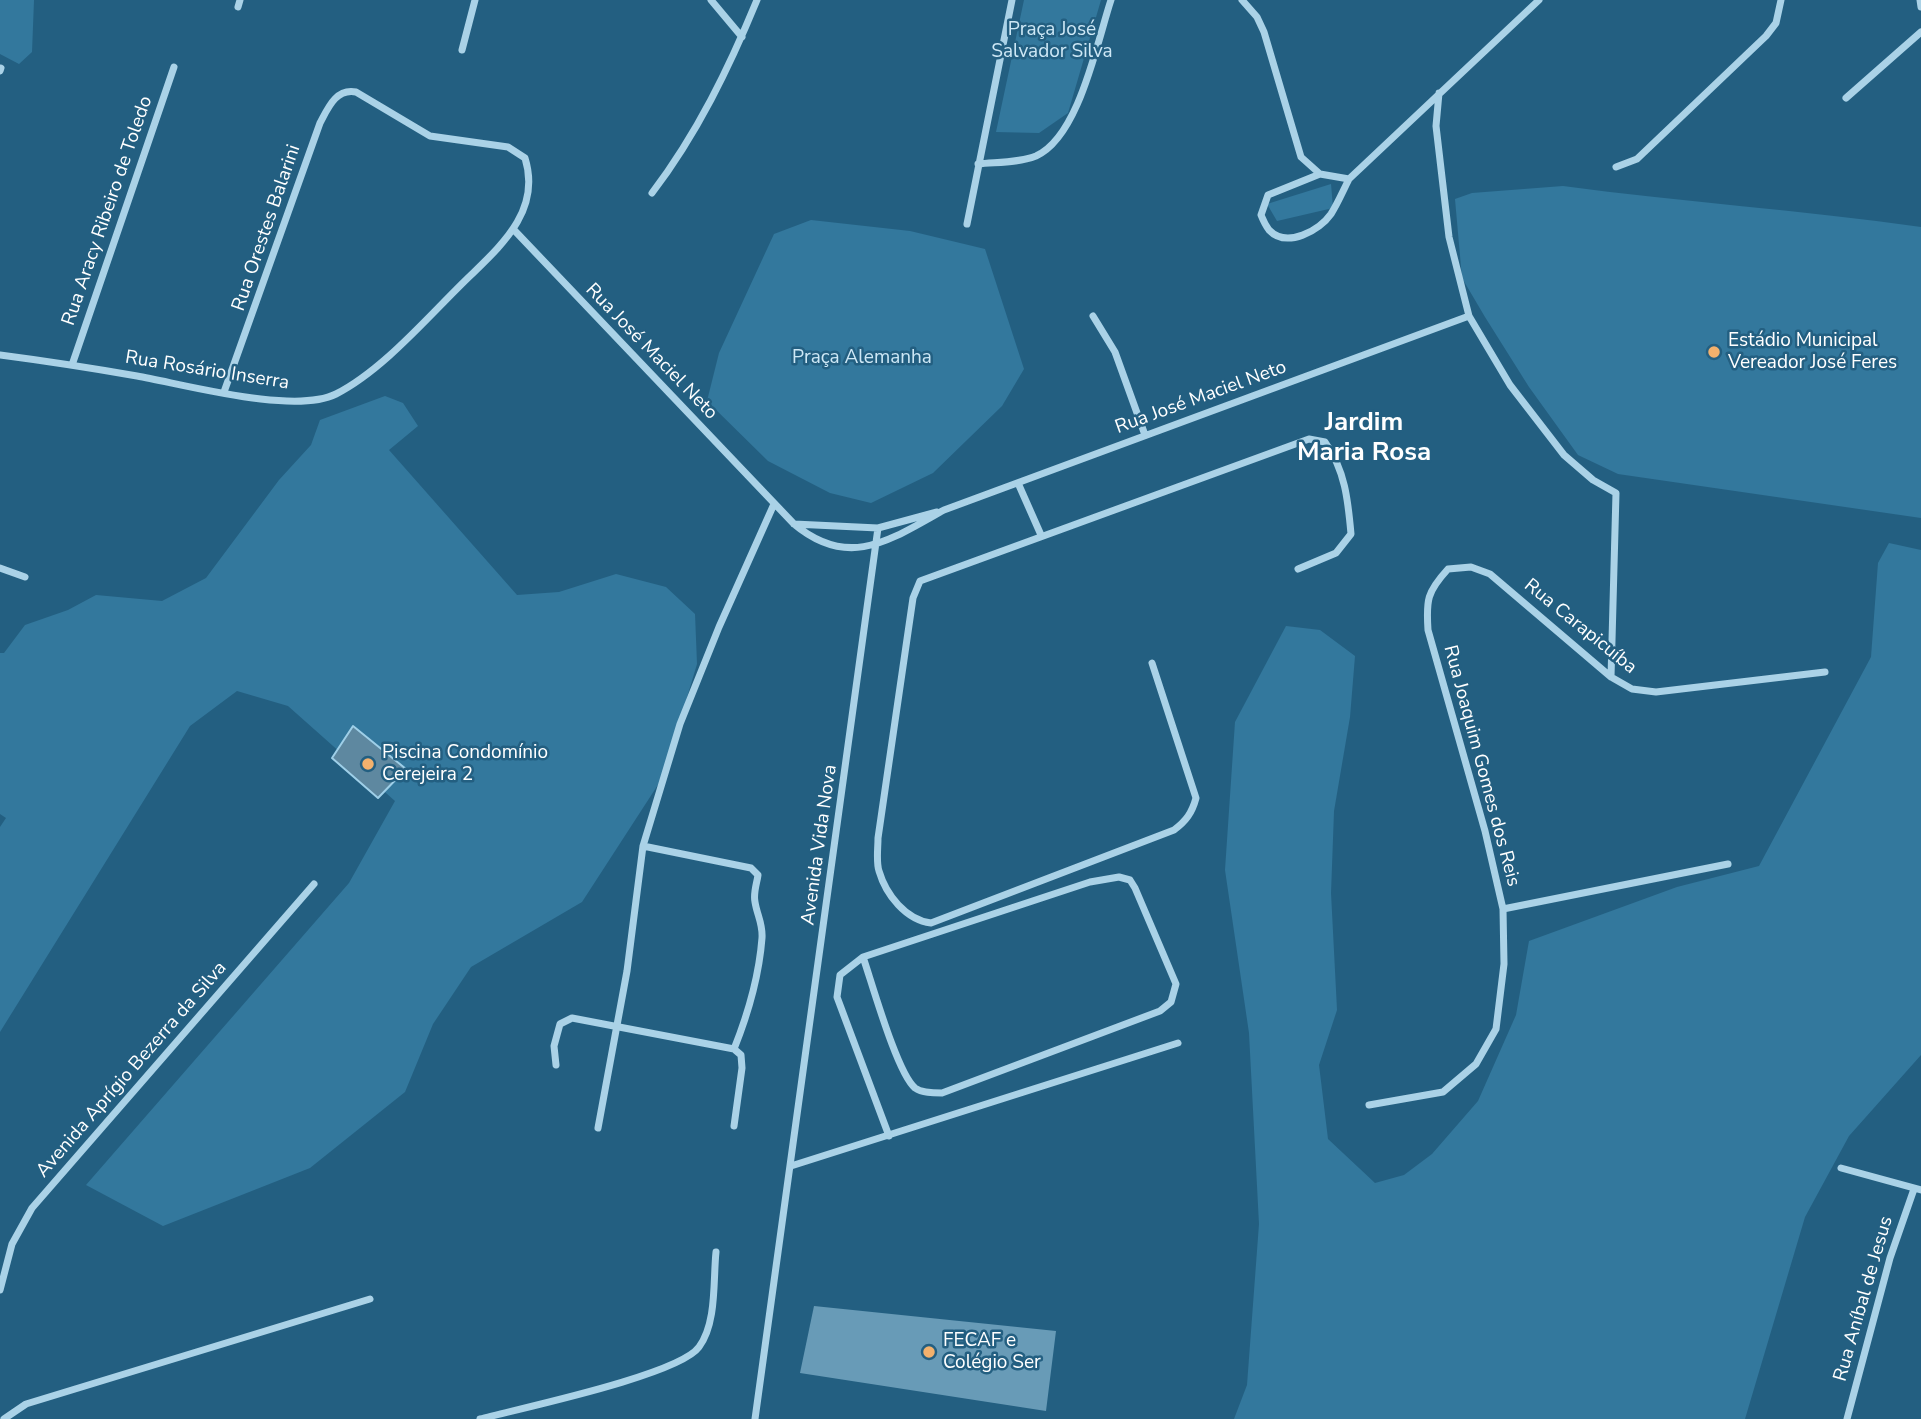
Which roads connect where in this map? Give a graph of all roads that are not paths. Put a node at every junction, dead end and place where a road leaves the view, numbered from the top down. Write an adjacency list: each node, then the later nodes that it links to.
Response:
1 (475, 0): 13 (street)
2 (710, 0): 12 (street)
3 (757, 0): 12 (street)
4 (1012, 0): 17 (street)
5 (1111, 0): 17 (street)
6 (1241, 0): 19 (street)
7 (1539, 0): 15 (street)
8 (1781, 0): 18 (street)
9 (1920, 0): 10 (street)
10 (1921, 7)
11 (1921, 32): 16 (street)
12 (742, 37): 21 (street)
13 (462, 50)
14 (174, 67): 27 (street, Rua Aracy Ribeiro de Toledo)
15 (1439, 93): 20 (street); 25 (street)
16 (1846, 98)
17 (978, 164): 22 (street)
18 (1616, 167)
19 (1321, 174): 20 (street); 20 (street)
20 (1349, 179)
21 (652, 193)
22 (967, 224)
23 (515, 231): 28 (street, Rua Rosário Inserra); 28 (street, Rua Orestes Balarini); 31 (street, Rua José Maciel Neto)
24 (1093, 316): 29 (street)
25 (1469, 316): 29 (street, Rua José Maciel Neto); 43 (street)
26 (0, 355): 27 (street, Rua Rosário Inserra)
27 (72, 365): 28 (street, Rua Rosário Inserra)
28 (224, 392)
29 (1145, 435): 30 (street, Rua José Maciel Neto)
30 (1018, 483): 32 (street, Rua José Maciel Neto); 35 (street)
31 (774, 504): 33 (street, Rua José Maciel Neto); 44 (street)
32 (944, 510): 34 (street, Rua José Maciel Neto); 36 (street, Rua José Maciel Neto)
33 (794, 524): 34 (street, Rua José Maciel Neto); 36 (street, Rua José Maciel Neto)
34 (878, 527): 36 (street, Avenida Vida Nova)
35 (1041, 535): 38 (street); 41 (street)
36 (877, 545): 57 (street, Avenida Vida Nova)
37 (0, 568): 40 (street)
38 (1298, 569)
39 (1448, 569): 43 (street, Rua Carapicuíba); 47 (street, Rua Joaquim Gomes dos Reis)
40 (25, 577)
41 (1152, 663)
42 (1825, 673): 43 (street, Rua Carapicuíba)
43 (1611, 677)
44 (643, 846): 49 (street); 51 (street)
45 (1728, 864): 47 (street)
46 (314, 884): 61 (street, Avenida Aprígio Bezerra da Silva)
47 (1503, 909): 53 (street, Rua Joaquim Gomes dos Reis)
48 (863, 957): 48 (street); 56 (street)
49 (616, 1028): 51 (street); 52 (street); 55 (street)
50 (1178, 1043): 56 (street)
51 (734, 1049): 54 (street)
52 (556, 1065)
53 (1369, 1105)
54 (734, 1126)
55 (598, 1128)
56 (889, 1136): 57 (street)
57 (791, 1167): 65 (street, Avenida Vida Nova)
58 (1841, 1168): 59 (street)
59 (1917, 1190): 66 (street, Rua Aníbal de Jesus)
60 (716, 1252): 64 (street)
61 (0, 1290)
62 (370, 1299): 63 (street)
63 (4, 1419)
64 (480, 1419)
65 (755, 1419)
66 (1847, 1419)

